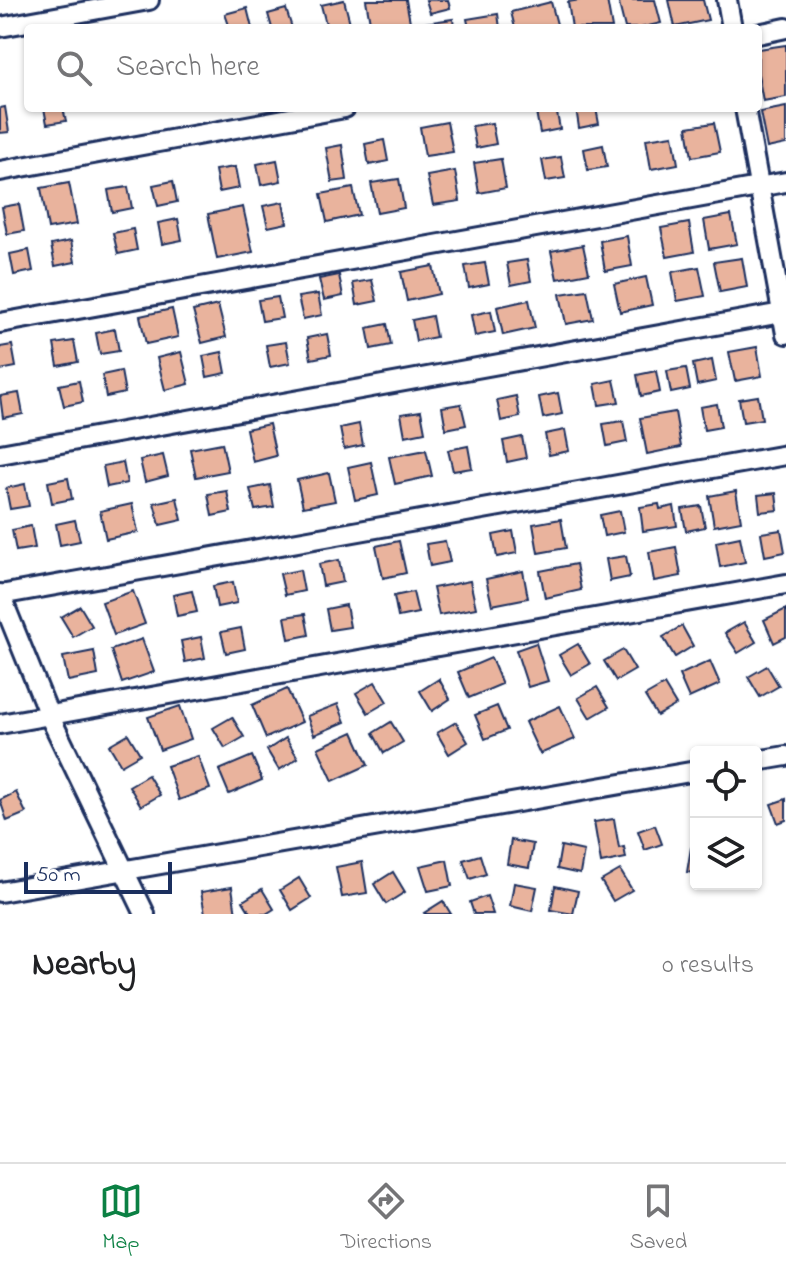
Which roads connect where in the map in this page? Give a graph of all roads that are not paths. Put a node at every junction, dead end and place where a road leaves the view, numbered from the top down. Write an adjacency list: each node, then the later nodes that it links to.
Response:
1 (149, 0): 4 (street)
2 (727, 0): 3 (street)
3 (731, 24)
4 (0, 27)
5 (786, 28): 6 (street)
6 (762, 33)
7 (323, 112): 9 (street)
8 (746, 112): 11 (street)
9 (0, 171)
10 (786, 182): 11 (street)
11 (758, 187): 12 (street); 13 (street)
12 (782, 313): 14 (street); 15 (street)
13 (0, 323)
14 (786, 334)
15 (0, 454)
16 (786, 455): 18 (street)
17 (786, 584): 19 (street)
18 (0, 594): 19 (street)
19 (49, 715): 20 (street); 24 (street)
20 (0, 724)
21 (786, 756): 22 (street)
22 (762, 760)
23 (690, 772): 24 (street)
24 (125, 869): 25 (street); 26 (street)
25 (0, 892)
26 (145, 914)

